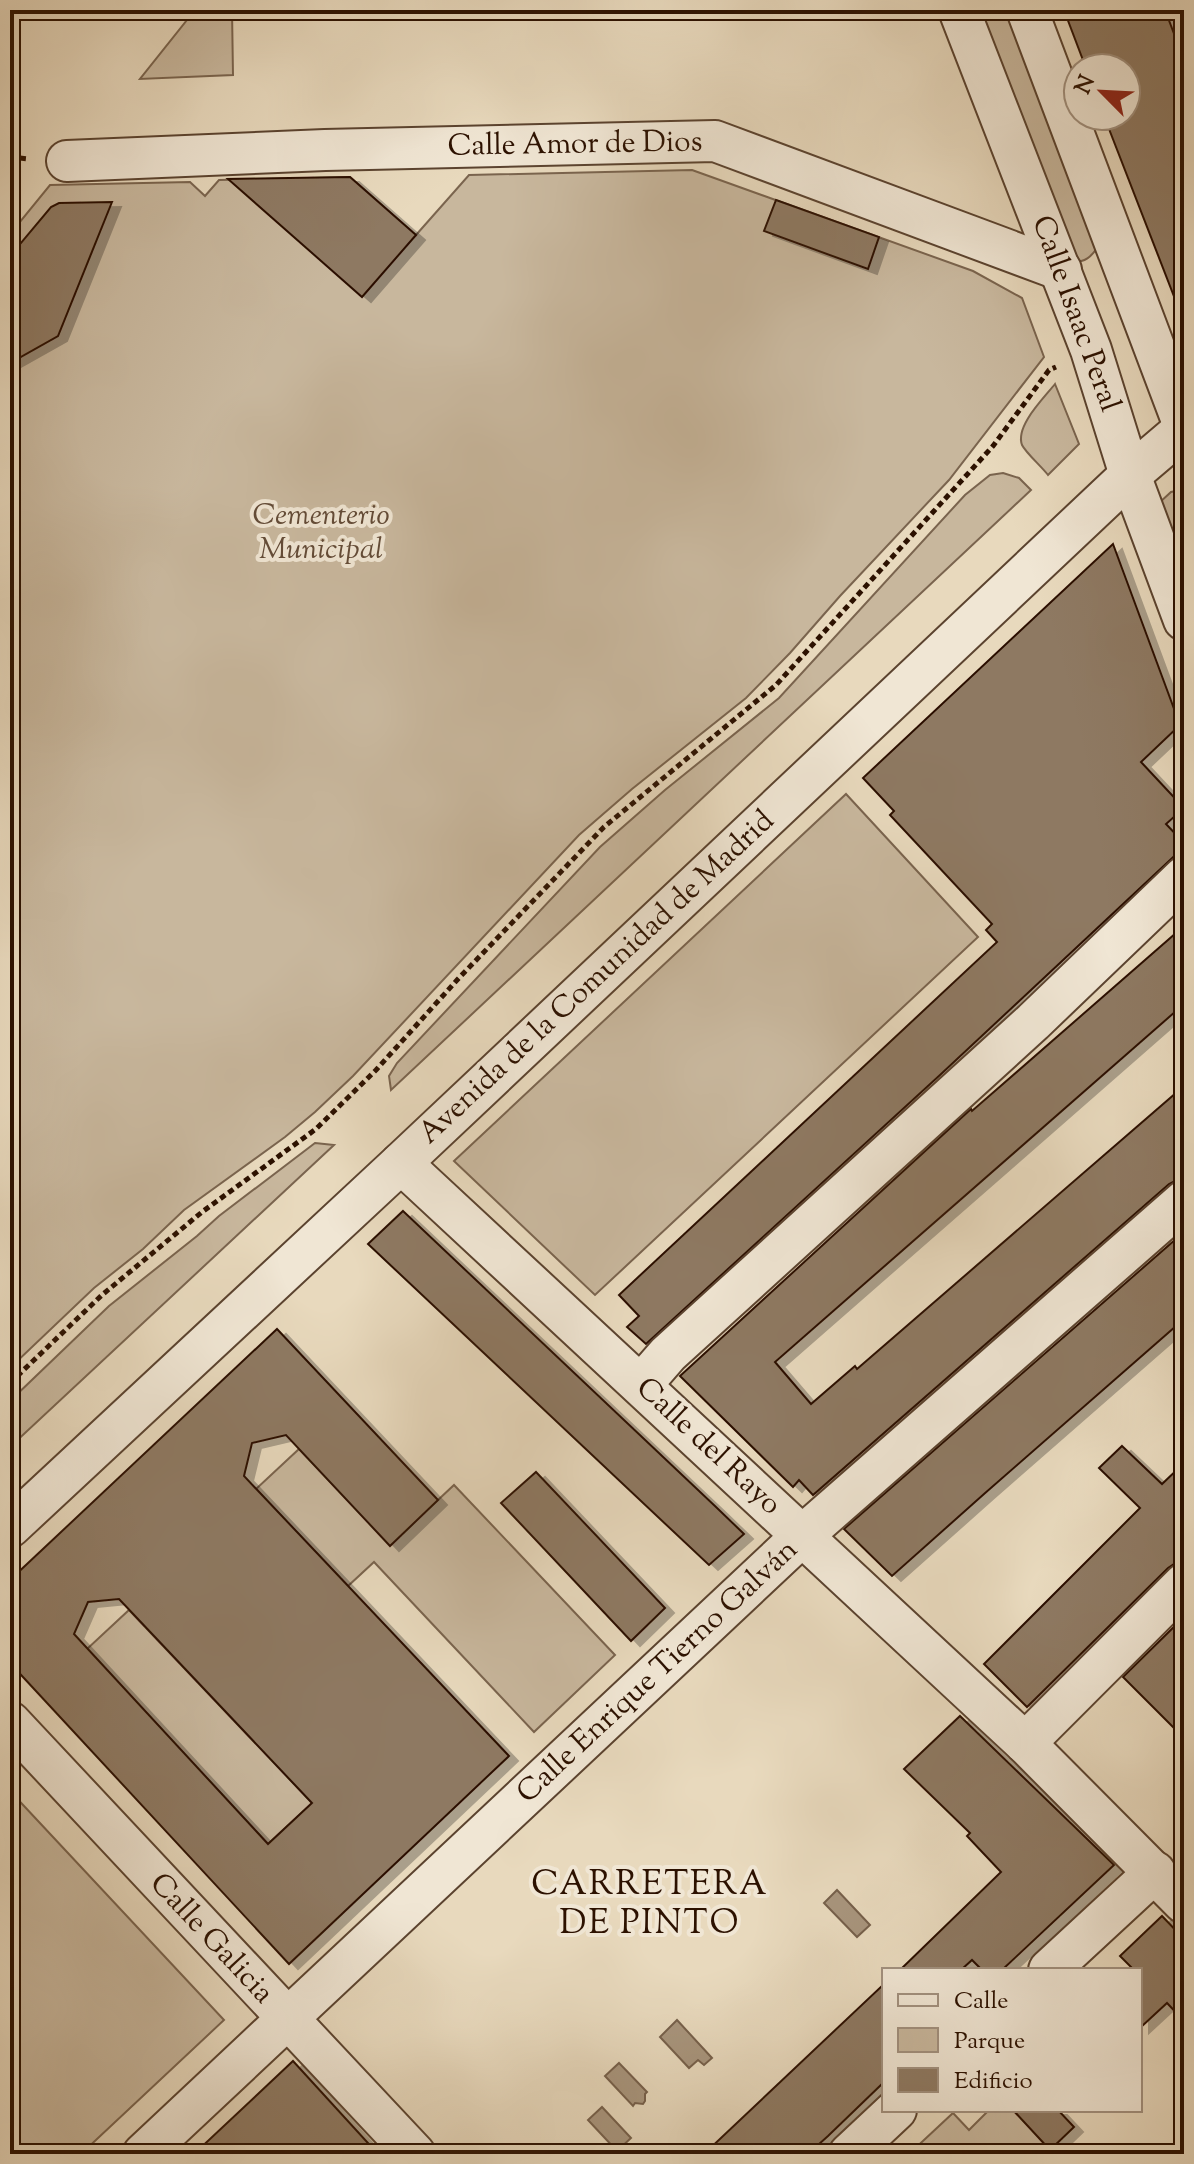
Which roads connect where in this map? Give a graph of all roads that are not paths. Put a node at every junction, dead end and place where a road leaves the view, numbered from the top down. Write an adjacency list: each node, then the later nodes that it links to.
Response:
1 (959, 10): 4 (street, Calle Isaac Peral)
2 (1027, 10): 5 (street, Calle Isaac Peral)
3 (67, 161): 4 (street, Calle Amor de Dios)
4 (1061, 270): 6 (street, Calle Isaac Peral)
5 (1184, 428): 6 (street, Avenida de la Comunidad de Madrid)
6 (1130, 475): 7 (street, Calle Isaac Peral); 9 (street, Avenida de la Comunidad de Madrid)
7 (1184, 620)
8 (1184, 877): 11 (street)
9 (401, 1163): 11 (street, Calle del Rayo); 12 (street, Avenida de la Comunidad de Madrid)
10 (1184, 1201): 13 (street, Calle Enrique Tierno Galván)
11 (641, 1385): 13 (street, Calle del Rayo)
12 (10, 1527)
13 (803, 1535): 16 (street, Calle del Rayo); 20 (street, Calle Enrique Tierno Galván)
14 (1184, 1584): 16 (street)
15 (10, 1722): 20 (street, Calle Galicia)
16 (1025, 1743): 17 (street, Calle del Rayo)
17 (1155, 1872): 18 (street, Calle del Rayo); 19 (street)
18 (1184, 1903)
19 (1051, 1968)
20 (287, 2020): 22 (street, Calle Enrique Tierno Galván); 23 (street, Calle Galicia)
21 (894, 2112): 24 (street)
22 (143, 2154)
23 (415, 2154)
24 (849, 2154)

